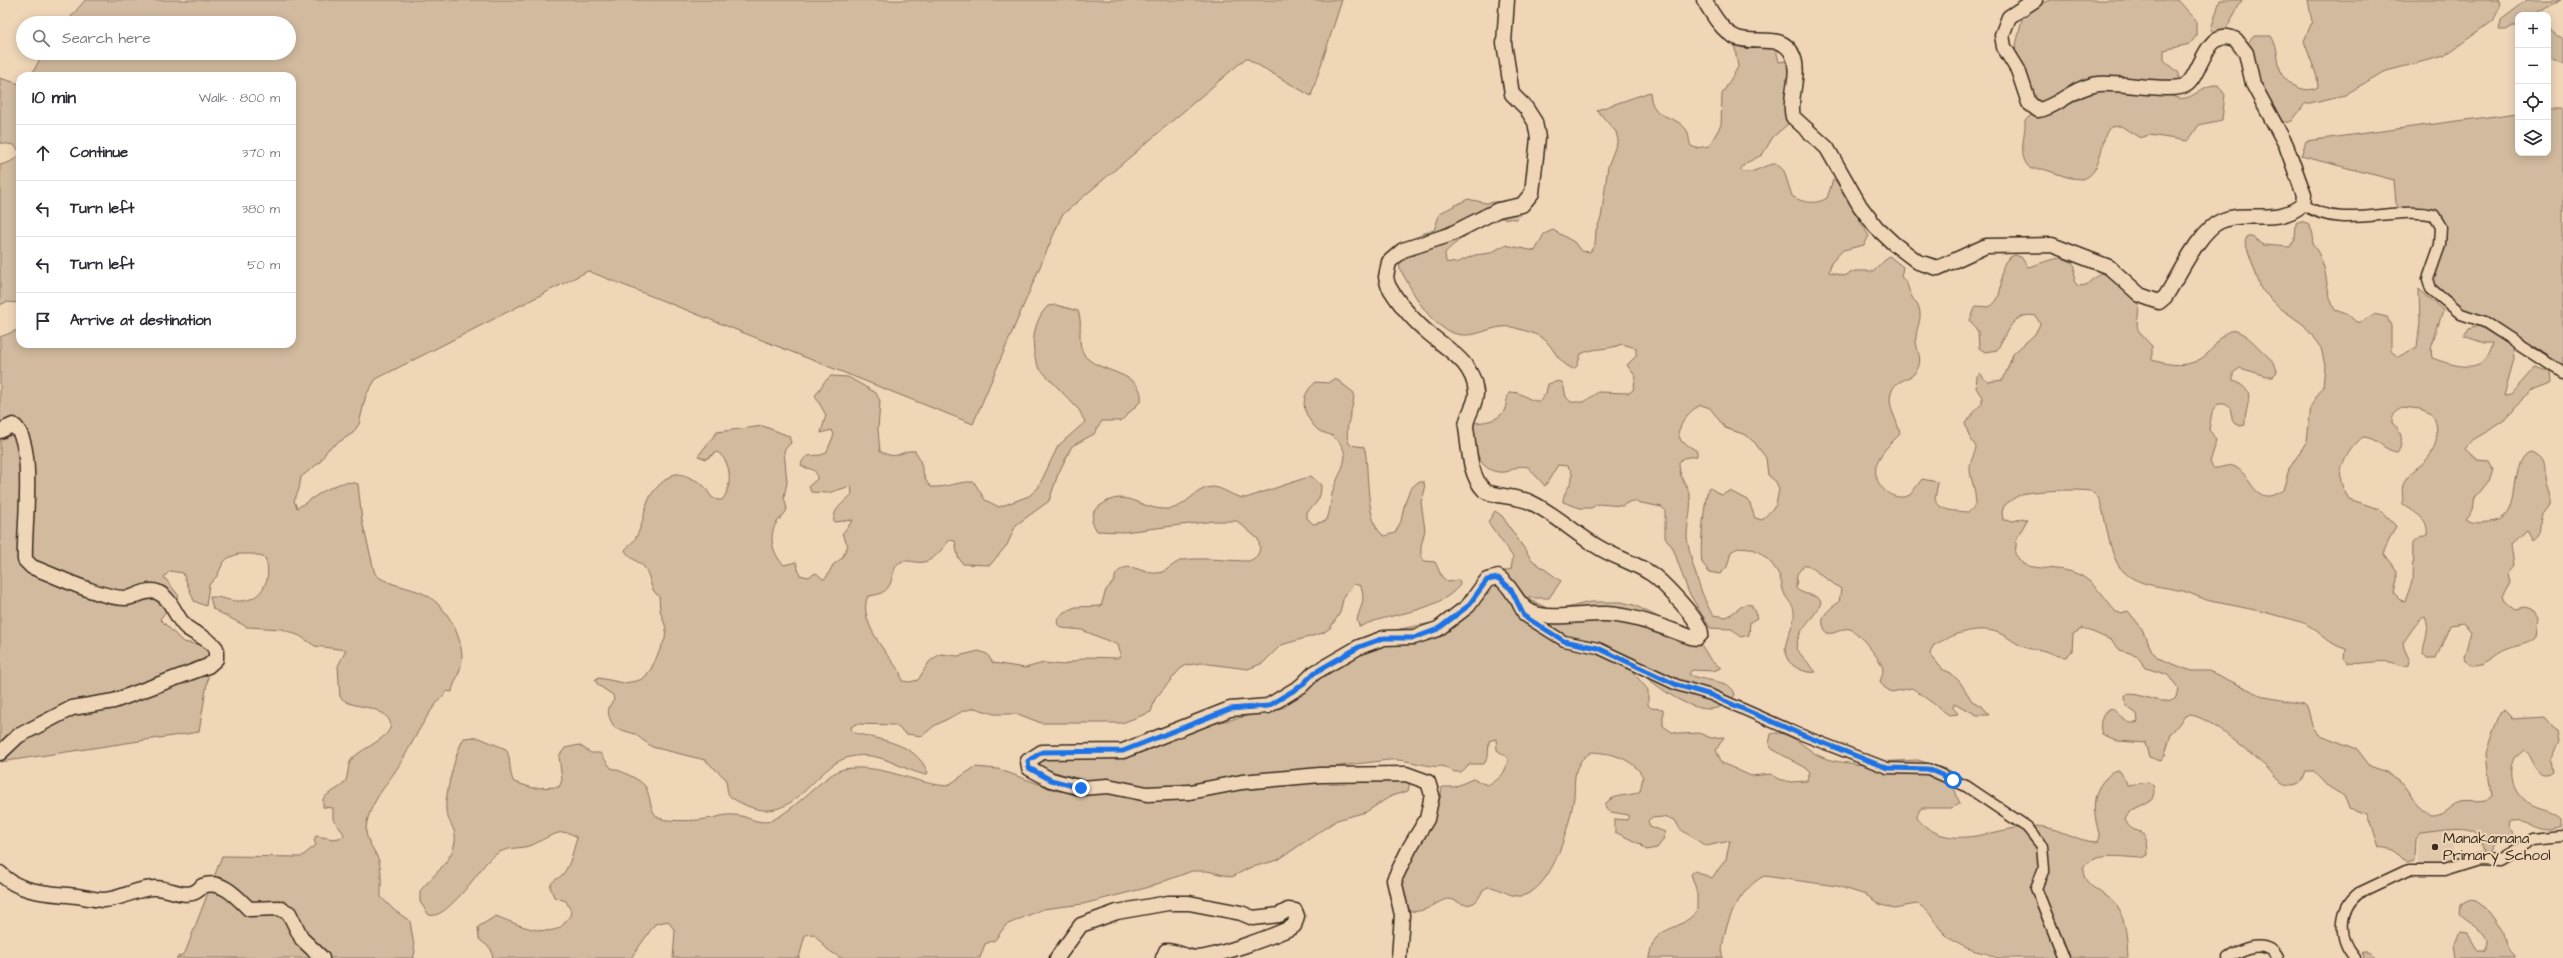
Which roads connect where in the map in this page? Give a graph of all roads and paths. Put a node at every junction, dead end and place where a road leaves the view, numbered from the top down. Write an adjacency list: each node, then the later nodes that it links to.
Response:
1 (1507, 0): 7 (main road)
2 (1704, 0): 4 (main road)
3 (2035, 0): 4 (main road)
4 (2303, 204): 5 (street)
5 (2563, 373)
6 (0, 432): 8 (main road)
7 (1514, 598): 14 (main road); 15 (street)
8 (0, 752)
9 (2563, 836): 18 (street)
10 (0, 873): 11 (main road)
11 (322, 958)
12 (1057, 958): 13 (main road)
13 (1163, 958)
14 (1399, 958)
15 (2064, 958)
16 (2228, 958): 17 (street)
17 (2277, 958)
18 (2355, 958)

